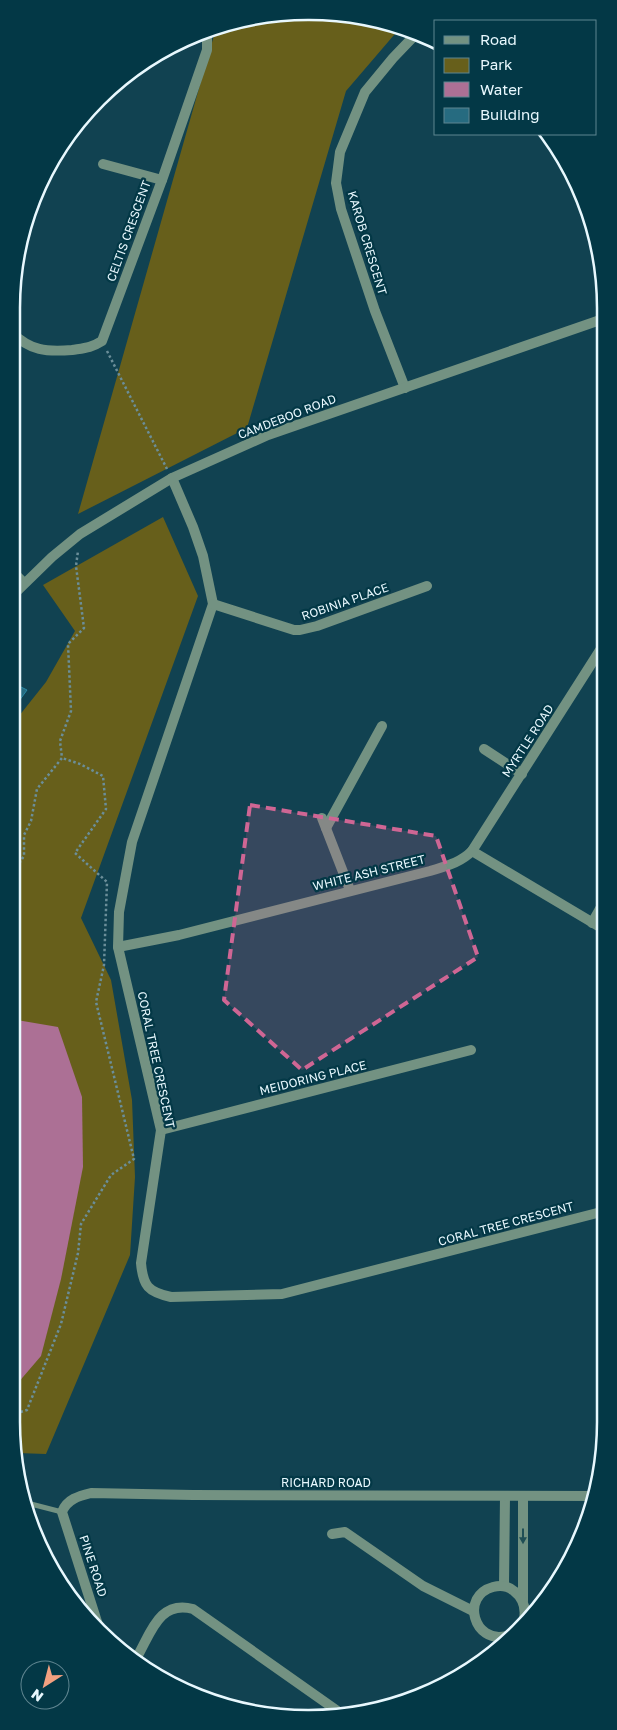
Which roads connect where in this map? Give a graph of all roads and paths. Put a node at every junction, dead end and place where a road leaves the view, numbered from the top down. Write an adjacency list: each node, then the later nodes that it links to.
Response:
1 (206, 39): 4 (street, CELTIS CRESCENT)
2 (411, 39): 8 (street, KAROB CRESCENT)
3 (103, 164): 4 (street)
4 (162, 180): 7 (street, CELTIS CRESCENT)
5 (597, 321): 8 (street, CAMDEBOO ROAD)
6 (20, 339): 7 (street)
7 (102, 341): 9 (path)
8 (405, 388): 9 (street, CAMDEBOO ROAD)
9 (172, 478): 10 (street, CAMDEBOO ROAD); 15 (street)
10 (80, 534): 12 (street, CAMDEBOO ROAD); 19 (path)
11 (20, 580): 12 (street)
12 (24, 584): 14 (street, CAMDEBOO ROAD)
13 (427, 586): 15 (street, ROBINIA PLACE)
14 (20, 588)
15 (213, 604): 27 (street, CORAL TREE CRESCENT)
16 (597, 655): 20 (street, MYRTLE ROAD)
17 (382, 726): 23 (street)
18 (484, 749): 20 (street)
19 (62, 758): 22 (path); 31 (path)
20 (522, 774): 21 (street, MYRTLE ROAD)
21 (472, 851): 23 (street, WHITE ASH STREET); 25 (street)
22 (20, 862)
23 (350, 890): 27 (street, WHITE ASH STREET)
24 (597, 914): 25 (street)
25 (592, 923): 26 (street)
26 (597, 926)
27 (118, 947): 29 (street, CORAL TREE CRESCENT)
28 (471, 1050): 29 (street, MEIDORING PLACE)
29 (161, 1130): 30 (street, CORAL TREE CRESCENT)
30 (597, 1213)
31 (20, 1412)
32 (505, 1496): 33 (street, RICHARD ROAD); 36 (street, RICHARD ROAD); 38 (street)
33 (523, 1496): 34 (street, RICHARD ROAD); 39 (street, one-way to 39)
34 (587, 1496)
35 (32, 1504): 36 (lane)
36 (62, 1512): 42 (street, PINE ROAD)
37 (332, 1534): 40 (street)
38 (504, 1586): 39 (street); 40 (street)
39 (523, 1601): 41 (street)
40 (473, 1611): 43 (street)
41 (525, 1612)
42 (95, 1616)
43 (501, 1636)
44 (139, 1654): 45 (street)
45 (334, 1709)

